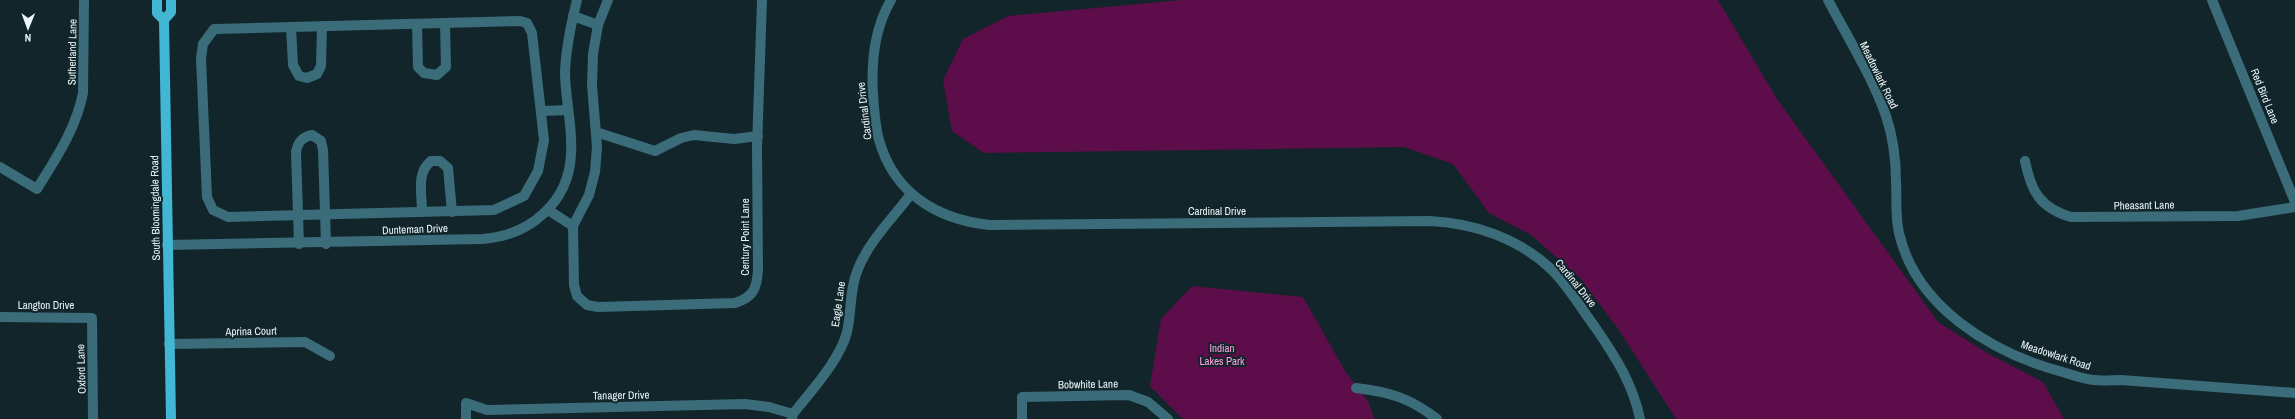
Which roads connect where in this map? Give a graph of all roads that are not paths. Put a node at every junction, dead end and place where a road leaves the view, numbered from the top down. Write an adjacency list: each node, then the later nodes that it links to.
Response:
1 (84, 0): 22 (street, Sutherland Lane)
2 (157, 0): 11 (main road, South Bloomingdale Road)
3 (171, 0): 11 (main road)
4 (577, 0): 10 (street, Dunteman Drive)
5 (608, 0): 14 (street, Century Point Lane)
6 (762, 0): 20 (street, Century Point Lane)
7 (891, 0): 23 (street, Cardinal Drive)
8 (1828, 0): 40 (street, Meadowlark Road)
9 (2212, 0): 24 (street, Red Bird Lane)
10 (573, 16): 14 (street); 17 (street, Dunteman Drive)
11 (164, 20): 34 (main road, South Bloomingdale Road)
12 (445, 23): 13 (street); 13 (street); 18 (street)
13 (417, 24): 15 (street)
14 (598, 25): 19 (street, Century Point Lane)
15 (322, 26): 16 (street); 16 (street)
16 (291, 27): 29 (street)
17 (568, 110): 18 (street); 26 (street, Dunteman Drive)
18 (542, 111): 28 (street)
19 (596, 132): 20 (street); 31 (street, Century Point Lane)
20 (758, 136): 31 (street, Century Point Lane)
21 (2025, 161): 25 (street, Pheasant Lane)
22 (0, 167)
23 (911, 194): 41 (street, Eagle Lane); 48 (street, Cardinal Drive)
24 (2295, 202)
25 (2295, 207)
26 (548, 210): 31 (street); 33 (street, Dunteman Drive)
27 (422, 212): 28 (street); 28 (street); 30 (street)
28 (452, 212)
29 (298, 216): 30 (street); 30 (street); 32 (street)
30 (325, 216): 33 (street)
31 (573, 226)
32 (299, 244): 33 (street, Dunteman Drive); 34 (street, Dunteman Drive)
33 (326, 244)
34 (167, 245): 37 (main road, South Bloomingdale Road)
35 (0, 317): 36 (street, Langton Drive)
36 (92, 318): 42 (street, Oxford Lane)
37 (169, 344): 38 (street, Aprina Court); 43 (main road, South Bloomingdale Road)
38 (330, 356)
39 (1356, 388): 47 (street)
40 (2295, 393)
41 (793, 416): 44 (street, Tanager Drive)
42 (93, 419)
43 (171, 419)
44 (466, 419)
45 (1022, 419): 46 (street, Bobwhite Lane)
46 (1168, 419)
47 (1437, 419)
48 (1640, 419)

